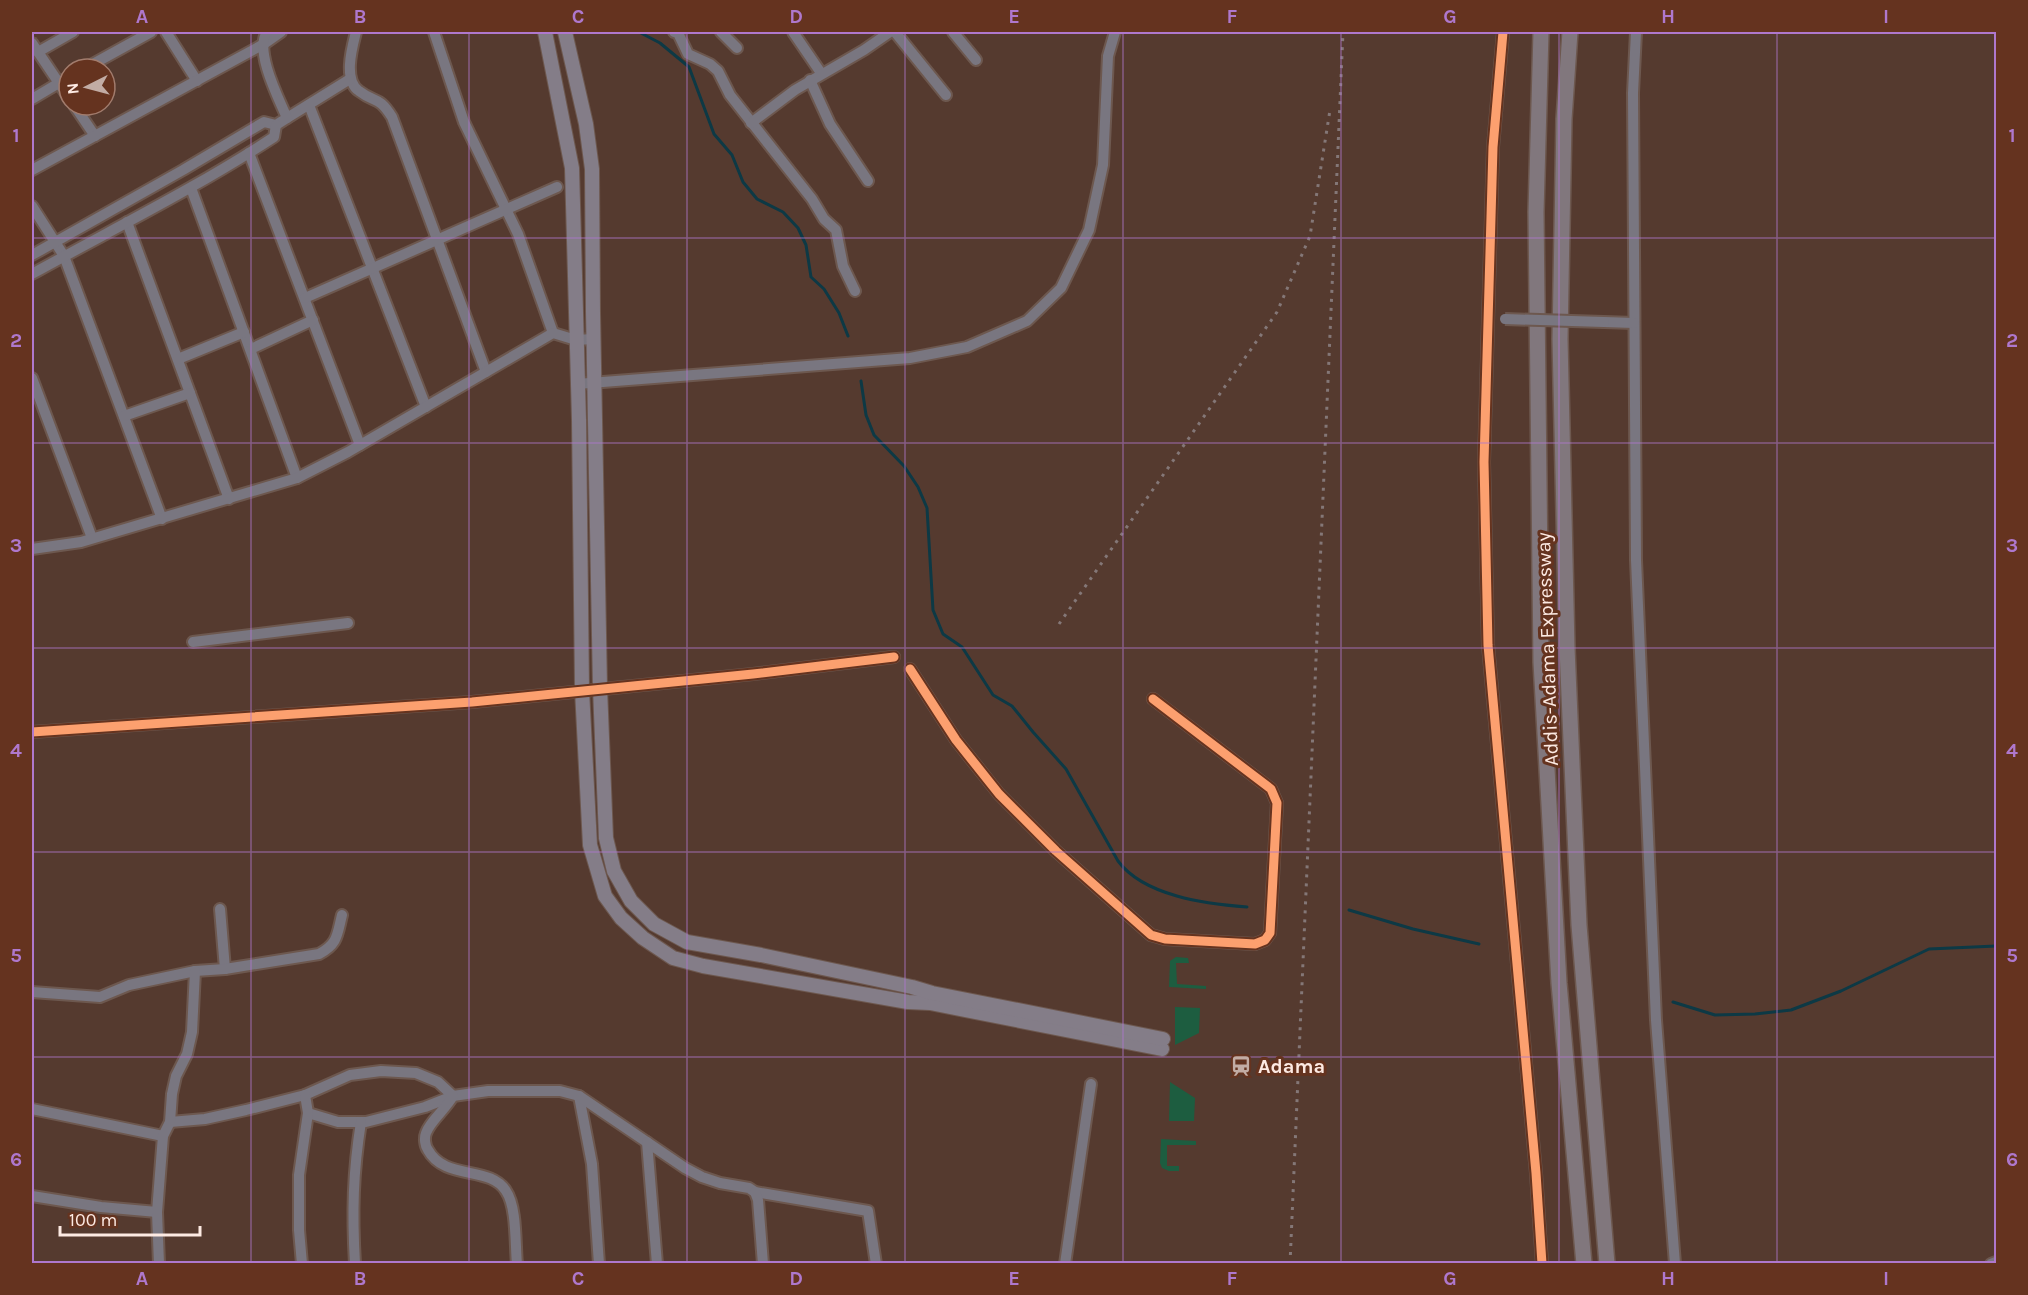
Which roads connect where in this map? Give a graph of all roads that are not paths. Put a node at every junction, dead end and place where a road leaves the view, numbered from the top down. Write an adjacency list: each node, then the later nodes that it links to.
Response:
1 (73, 32): 24 (street)
2 (151, 32): 25 (street)
3 (166, 32): 31 (street)
4 (267, 32): 22 (street)
5 (281, 32): 22 (street)
6 (356, 32): 29 (street)
7 (434, 32): 47 (street)
8 (545, 32): 63 (main road)
9 (565, 32): 62 (main road)
10 (674, 32): 38 (street)
11 (721, 32): 23 (street)
12 (890, 32): 28 (street)
13 (895, 32): 33 (street)
14 (953, 32): 26 (street)
15 (1115, 32): 68 (street)
16 (1503, 32): 57 (street)
17 (1541, 32): 116 (highway, Addis-Adama Expressway)
18 (1570, 32): 117 (highway, Addis-Adama Expressway)
19 (1636, 32): 59 (street)
20 (797, 33): 28 (street)
21 (32, 43): 24 (street)
22 (264, 44): 31 (street); 37 (street)
23 (737, 48)
24 (38, 52): 27 (street)
25 (106, 57)
26 (976, 60)
27 (57, 72)
28 (820, 73): 30 (street)
29 (351, 79): 35 (street); 49 (street)
30 (810, 80): 38 (street); 43 (street)
31 (197, 81): 40 (street)
32 (57, 84): 34 (street)
33 (946, 95)
34 (32, 99)
35 (309, 105): 37 (street); 53 (street)
36 (82, 117): 40 (street)
37 (287, 118): 39 (street)
38 (751, 123): 55 (street)
39 (276, 125): 41 (street); 50 (street)
40 (95, 136): 42 (street)
41 (249, 153): 45 (street); 56 (street)
42 (32, 170)
43 (868, 181)
44 (557, 187): 47 (street)
45 (191, 188): 48 (street); 60 (street)
46 (32, 206): 50 (street)
47 (505, 208): 49 (street); 61 (street)
48 (128, 222): 52 (street); 65 (street)
49 (437, 239): 53 (street); 66 (street)
50 (56, 242): 51 (street); 52 (street)
51 (32, 255)
52 (64, 256): 54 (street); 72 (street)
53 (372, 268): 56 (street); 71 (street)
54 (32, 274)
55 (855, 291)
56 (305, 298): 58 (street)
57 (1488, 319): 59 (street, bridge); 115 (street)
58 (313, 320): 64 (street); 73 (street)
59 (1634, 323): 118 (street)
60 (244, 332): 64 (street); 65 (street)
61 (553, 333): 63 (street); 66 (street)
62 (593, 339): 63 (street); 68 (main road)
63 (576, 340): 69 (main road)
64 (251, 350): 74 (street)
65 (178, 359): 70 (street)
66 (486, 372): 71 (street)
67 (32, 378): 77 (street)
68 (594, 383): 69 (street); 83 (main road)
69 (578, 384): 84 (main road)
70 (190, 393): 72 (street); 75 (street)
71 (426, 407): 73 (street)
72 (124, 416): 76 (street)
73 (360, 445): 74 (street)
74 (297, 478): 75 (street)
75 (230, 499): 76 (street)
76 (162, 519): 77 (street)
77 (92, 538): 78 (street)
78 (32, 549)
79 (348, 623): 80 (street)
80 (193, 642)
81 (894, 657): 83 (street)
82 (910, 669): 85 (street)
83 (600, 688): 84 (street); 84 (main road)
84 (582, 690): 86 (street)
85 (1153, 699)
86 (32, 732)
87 (220, 909): 89 (street)
88 (342, 915): 89 (street)
89 (225, 969): 90 (street)
90 (195, 971): 91 (street); 98 (street)
91 (32, 992)
92 (1091, 1084): 114 (street)
93 (305, 1095): 94 (street); 97 (street); 98 (street)
94 (453, 1096): 95 (street); 99 (street); 109 (street)
95 (579, 1096): 101 (street); 110 (street)
96 (32, 1109): 100 (street)
97 (308, 1113): 99 (street); 107 (street)
98 (170, 1122): 100 (street)
99 (361, 1122): 108 (street)
100 (163, 1136): 104 (street)
101 (647, 1142): 102 (street); 111 (street)
102 (755, 1192): 112 (street); 113 (street)
103 (32, 1196): 104 (street)
104 (158, 1212): 106 (street)
105 (1996, 1262): 119 (street)
106 (159, 1263)
107 (302, 1263)
108 (355, 1263)
109 (517, 1263)
110 (599, 1263)
111 (657, 1263)
112 (763, 1263)
113 (876, 1263)
114 (1065, 1263)
115 (1542, 1263)
116 (1584, 1263)
117 (1607, 1263)
118 (1676, 1263)
119 (1991, 1263)

